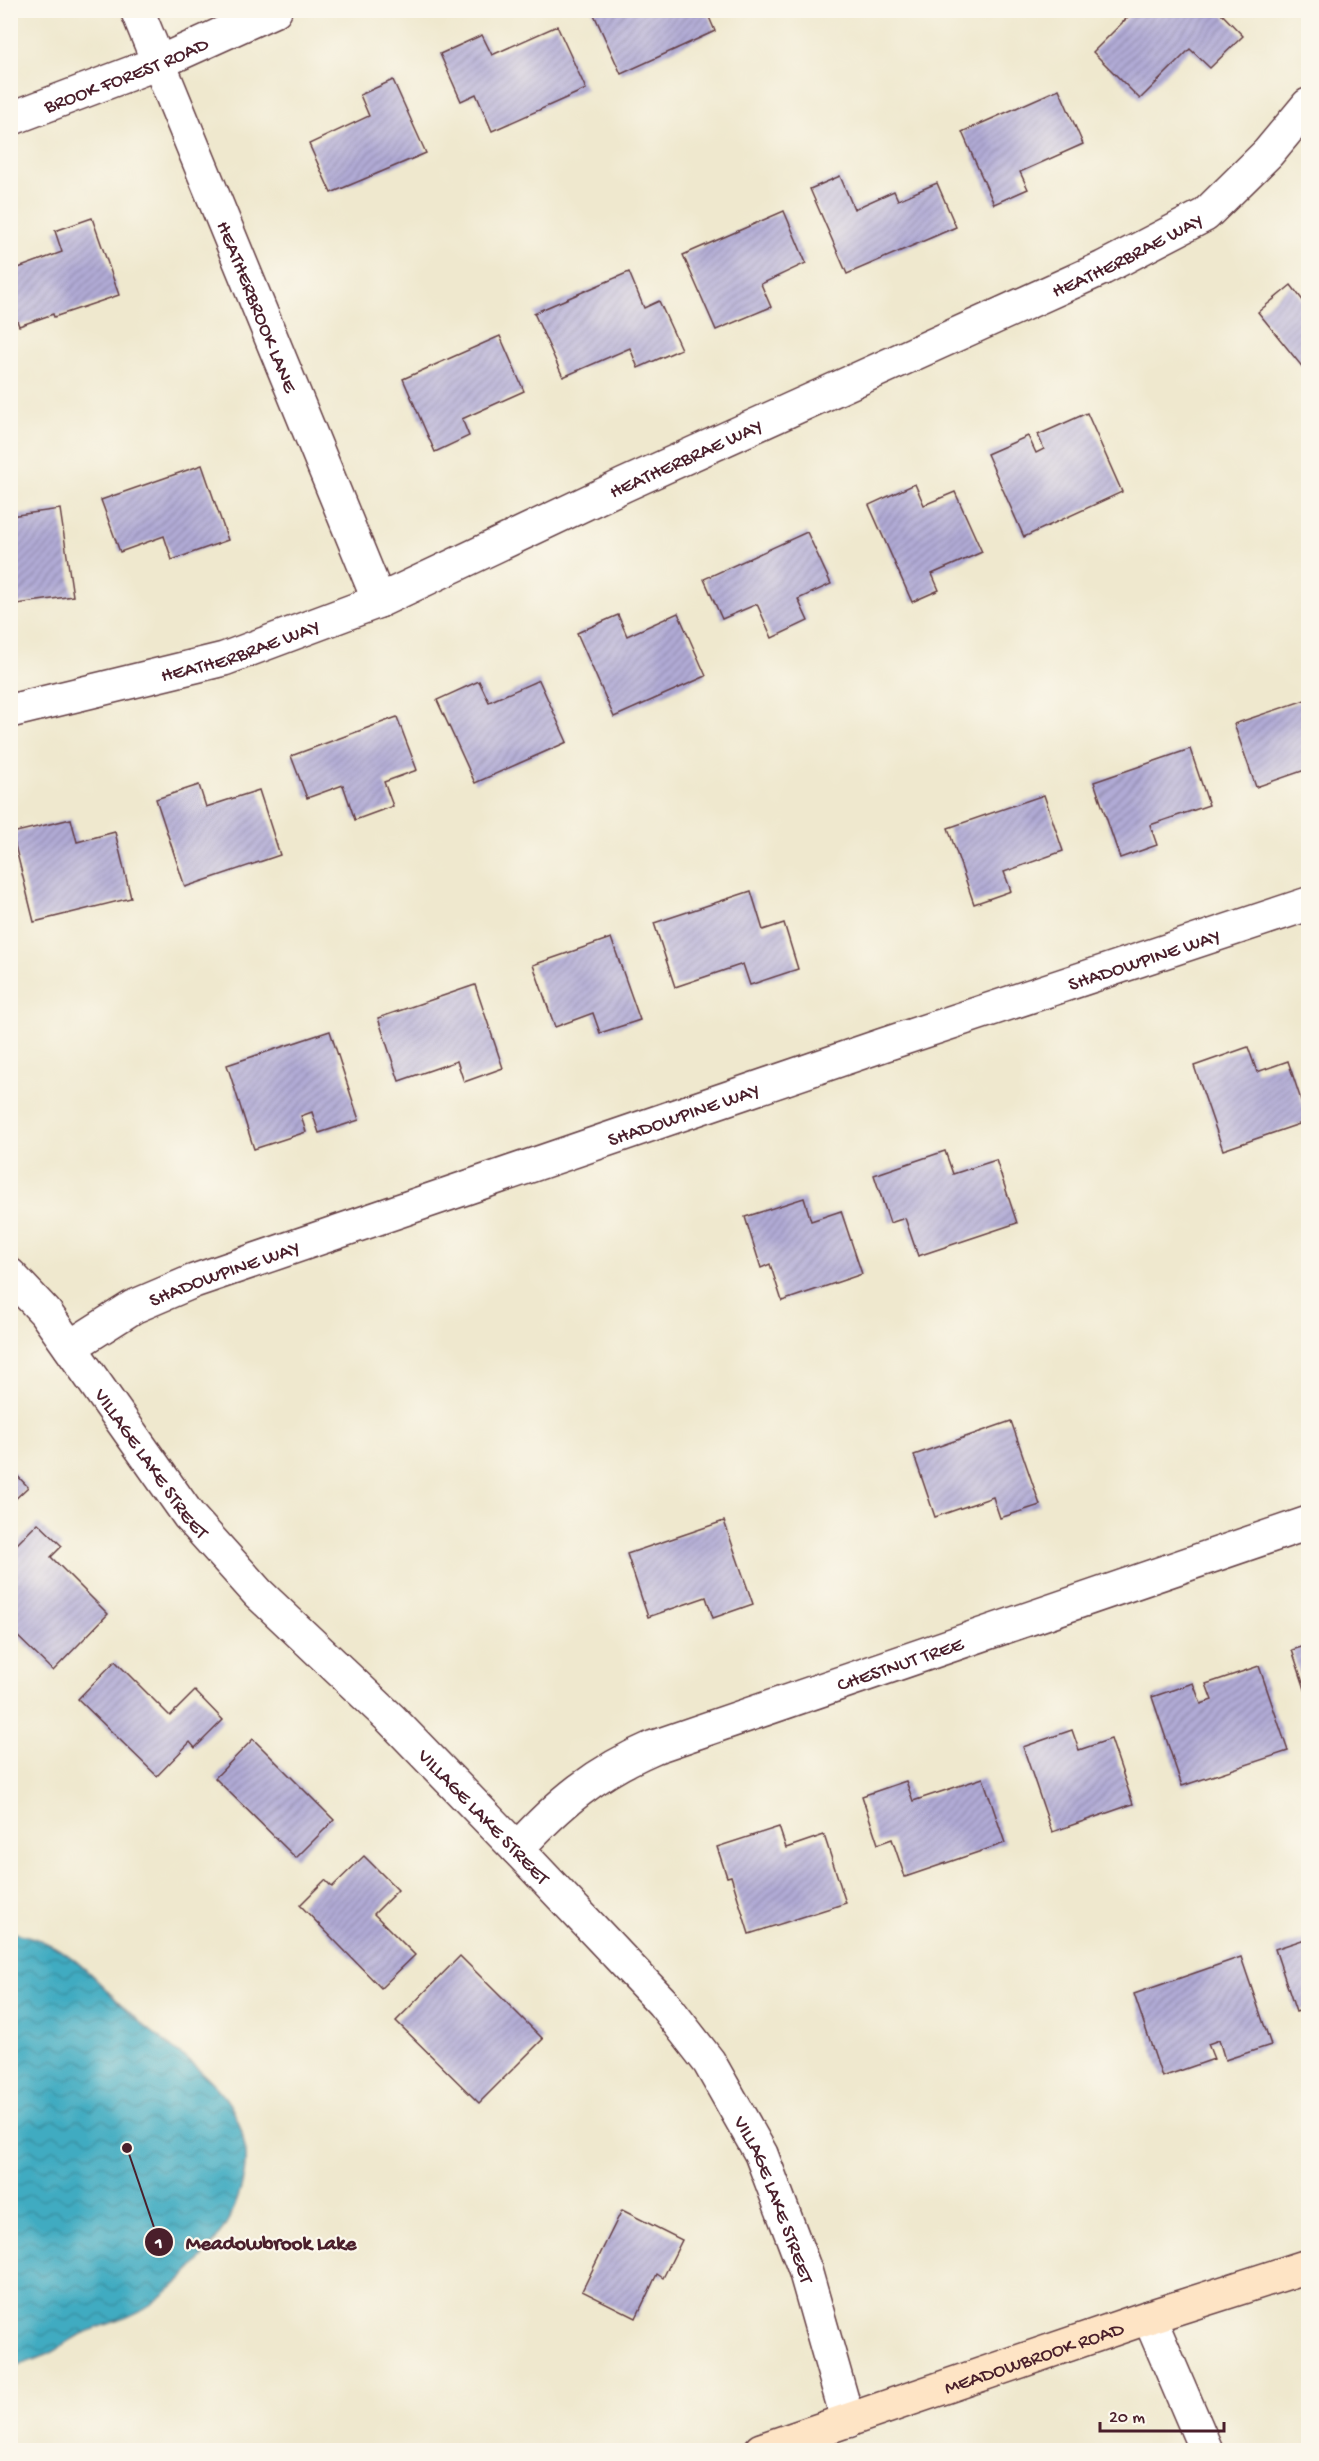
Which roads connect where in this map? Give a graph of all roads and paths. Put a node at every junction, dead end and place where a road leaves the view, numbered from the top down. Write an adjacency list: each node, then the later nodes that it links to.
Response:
1 (137, 10): 3 (street, HEATHERBROOK LANE)
2 (275, 10): 3 (street, BROOK FOREST ROAD)
3 (158, 63): 5 (street, BROOK FOREST ROAD); 6 (street, HEATHERBROOK LANE)
4 (1308, 105): 6 (street, HEATHERBRAE WAY)
5 (10, 119)
6 (379, 601): 7 (street, HEATHERBRAE WAY)
7 (10, 711)
8 (1308, 904): 10 (street, SHADOWPINE WAY)
9 (10, 1275): 10 (street, VILLAGE LAKE STREET)
10 (70, 1347): 12 (street, VILLAGE LAKE STREET)
11 (1308, 1523): 12 (street, CHESTNUT TREE)
12 (517, 1849): 15 (street, VILLAGE LAKE STREET)
13 (1308, 2266): 14 (street, MEADOWBROOK ROAD)
14 (1149, 2318): 15 (street, MEADOWBROOK ROAD); 17 (street)
15 (848, 2421): 16 (street, MEADOWBROOK ROAD)
16 (761, 2451)
17 (1206, 2451)

